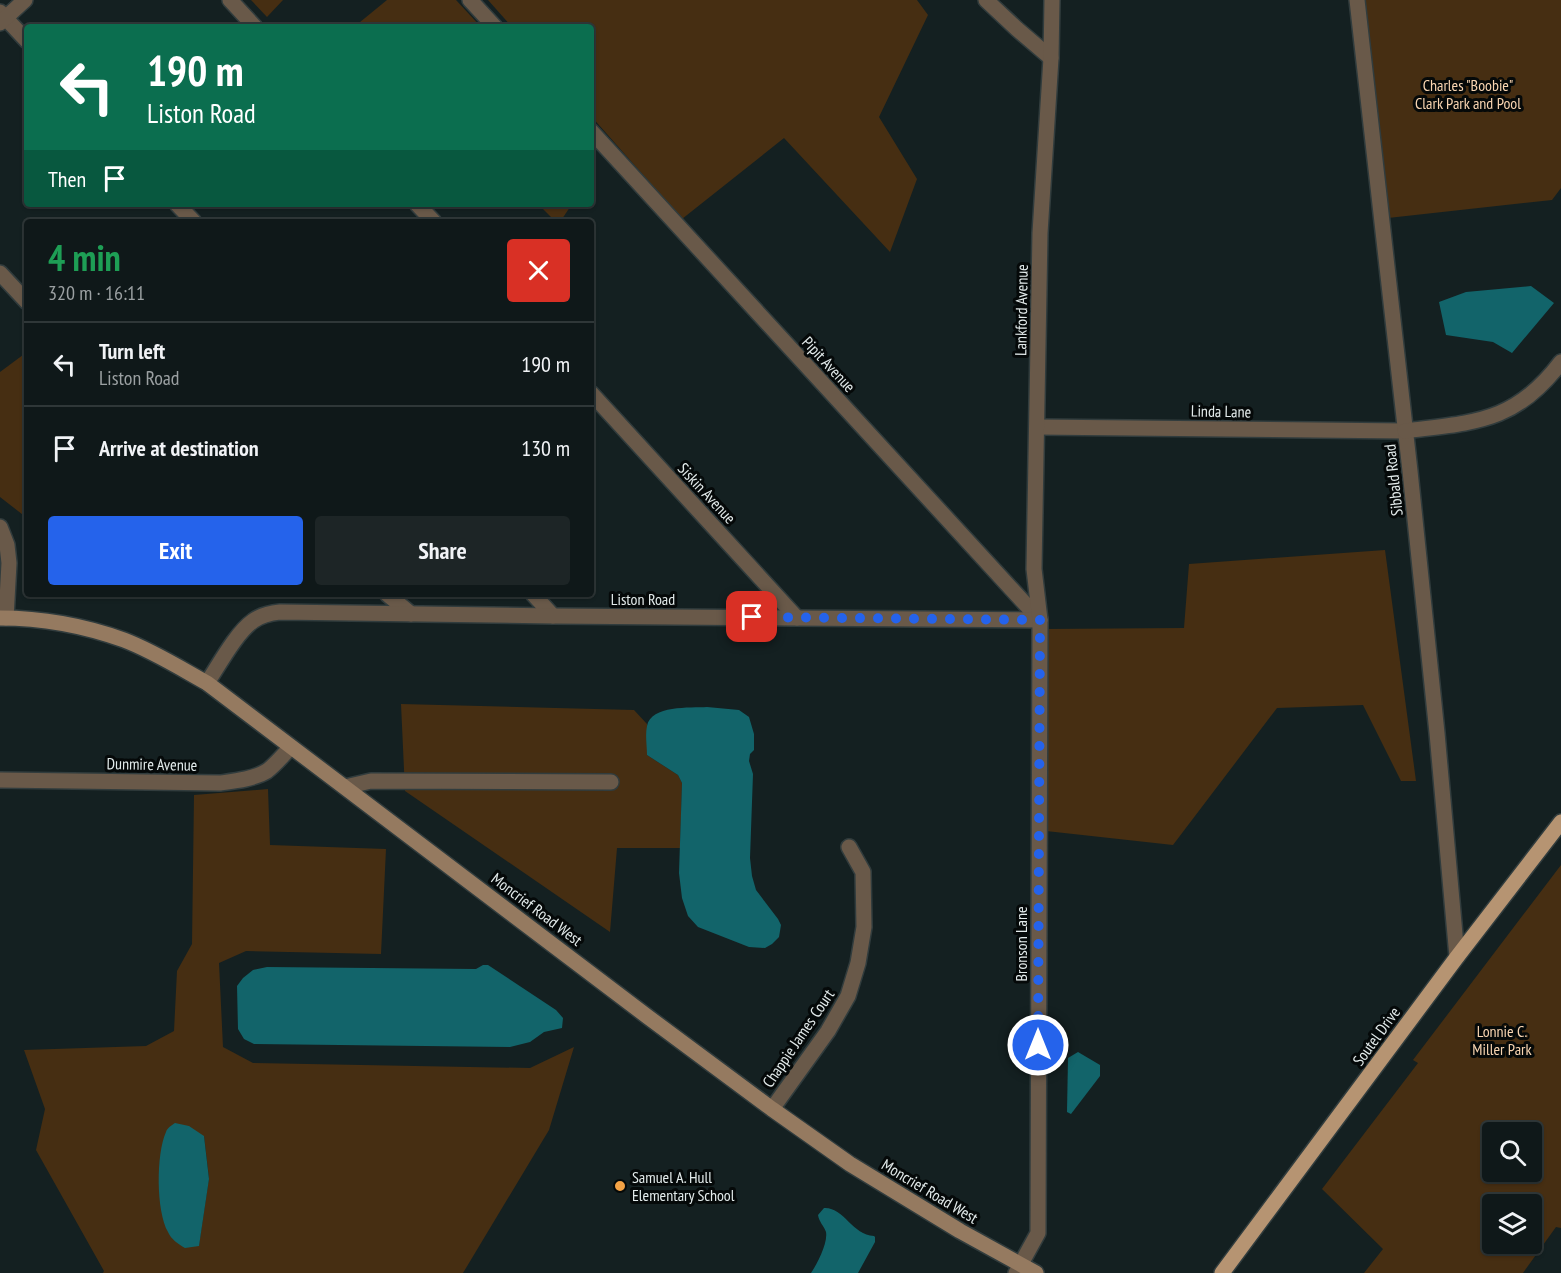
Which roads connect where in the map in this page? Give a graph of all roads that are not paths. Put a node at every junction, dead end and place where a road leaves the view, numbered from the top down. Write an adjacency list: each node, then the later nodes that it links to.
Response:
1 (25, 0): 7 (street)
2 (230, 0): 8 (street)
3 (470, 0): 9 (street)
4 (986, 0): 11 (street)
5 (1052, 0): 11 (street, Lankford Avenue)
6 (1357, 0): 22 (street, Sibbald Road)
7 (2, 18): 10 (street)
8 (252, 24)
9 (492, 24)
10 (24, 38)
11 (1051, 58): 21 (street, Lankford Avenue)
12 (594, 135): 30 (street, Pipit Avenue)
13 (180, 207): 15 (street)
14 (420, 207): 16 (street)
15 (191, 219)
16 (431, 219)
17 (0, 273): 18 (street)
18 (24, 299)
19 (1561, 362): 22 (street, Linda Lane)
20 (594, 396): 29 (street, Siskin Avenue)
21 (1037, 426): 22 (street, Linda Lane); 30 (street, Lankford Avenue)
22 (1405, 431): 38 (street, Sibbald Road)
23 (0, 526): 28 (street)
24 (391, 597): 26 (street)
25 (536, 597): 27 (street)
26 (411, 614): 27 (street, Liston Road); 31 (street, Liston Road)
27 (553, 616): 29 (street, Liston Road)
28 (3, 618): 31 (main road, Moncrief Road West)
29 (797, 618): 30 (street, Liston Road)
30 (1040, 620): 40 (street, Bronson Lane)
31 (207, 683): 32 (main road, Moncrief Road West)
32 (291, 747): 33 (street, Dunmire Avenue); 35 (main road, Moncrief Road West)
33 (0, 780)
34 (611, 782): 35 (street)
35 (345, 787): 39 (main road, Moncrief Road West)
36 (1561, 822): 38 (main road, Soutel Drive)
37 (849, 847): 39 (street, Chappie James Court)
38 (1457, 957): 42 (main road, Soutel Drive)
39 (772, 1109): 40 (main road, Moncrief Road West)
40 (1018, 1269): 41 (main road, Moncrief Road West)
41 (1036, 1273)
42 (1222, 1273)

